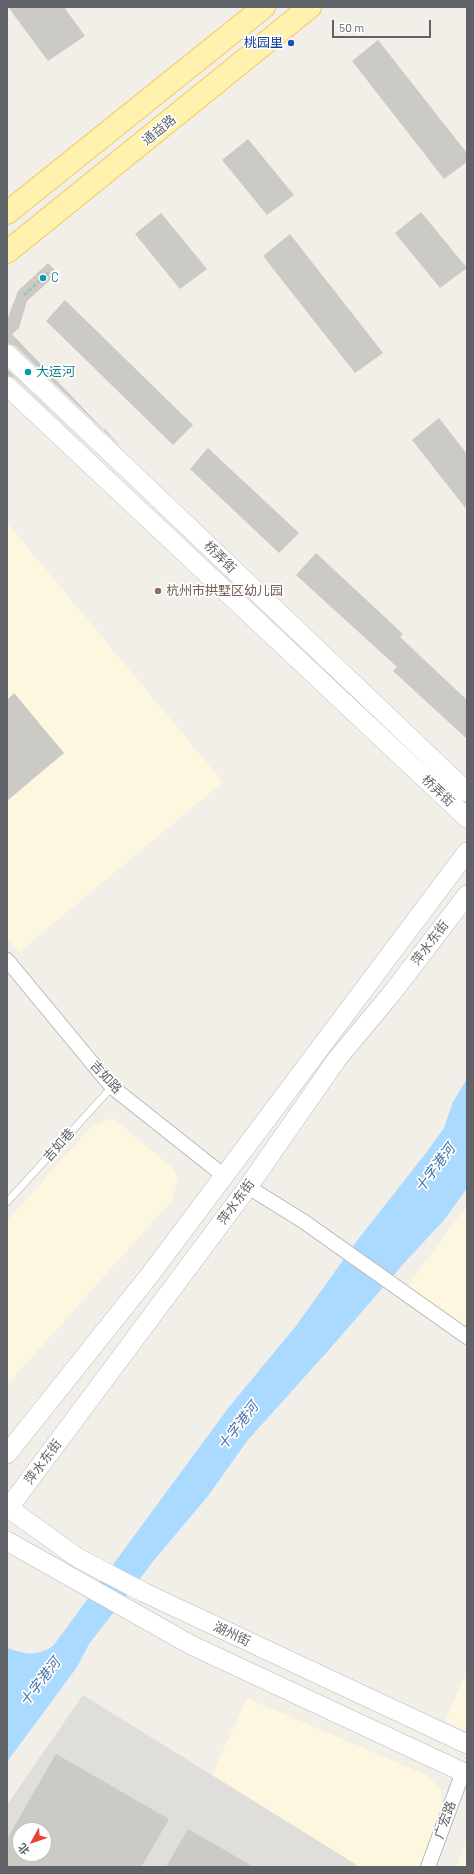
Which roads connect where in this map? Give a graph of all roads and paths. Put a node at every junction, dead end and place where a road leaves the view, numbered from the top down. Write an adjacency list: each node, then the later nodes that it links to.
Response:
1 (264, 7): 3 (main road)
2 (310, 7): 4 (main road, 通益路)
3 (7, 213)
4 (7, 252)
5 (48, 273): 6 (path)
6 (24, 295)
7 (7, 354): 9 (main road, 桥弄街)
8 (7, 386): 10 (main road, 桥弄街)
9 (467, 792)
10 (467, 818)
11 (467, 852): 15 (main road, 萍水东街)
12 (467, 895): 16 (main road, 萍水东街)
13 (7, 960): 14 (street, 吉如路)
14 (112, 1087): 15 (street, 吉如路); 17 (lane, 吉如巷)
15 (223, 1175): 19 (main road, 萍水东街)
16 (248, 1187): 18 (street); 20 (main road, 萍水东街)
17 (7, 1202)
18 (467, 1337)
19 (7, 1454)
20 (8, 1509): 22 (main road, 湖州街)
21 (7, 1541): 23 (main road, 湖州街)
22 (467, 1744)
23 (465, 1773): 24 (street, 广宏路)
24 (428, 1867)

